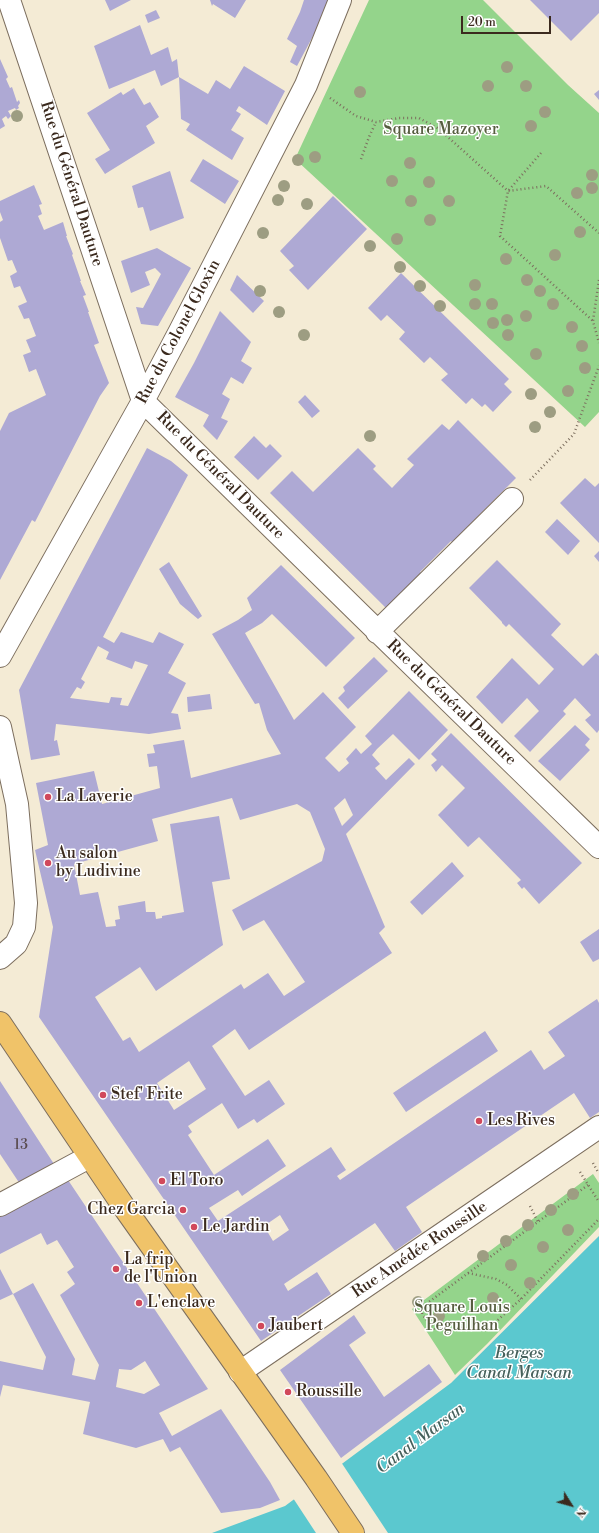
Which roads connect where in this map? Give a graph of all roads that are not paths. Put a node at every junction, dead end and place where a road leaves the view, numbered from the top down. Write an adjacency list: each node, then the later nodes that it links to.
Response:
1 (9, 0): 3 (street, Rue du Général Dauture)
2 (340, 0): 3 (street, Rue du Colonel Gloxin)
3 (143, 401): 5 (street, Rue du Général Dauture); 6 (street, Rue du Colonel Gloxin)
4 (512, 499): 5 (street)
5 (377, 632): 8 (street, Rue du Général Dauture)
6 (0, 656)
7 (0, 727): 9 (street)
8 (599, 847)
9 (0, 958)
10 (0, 1023): 12 (main road)
11 (599, 1127): 14 (street, Rue Amédée Roussille)
12 (90, 1157): 13 (street); 14 (main road)
13 (0, 1205)
14 (240, 1372): 15 (main road)
15 (352, 1533)

